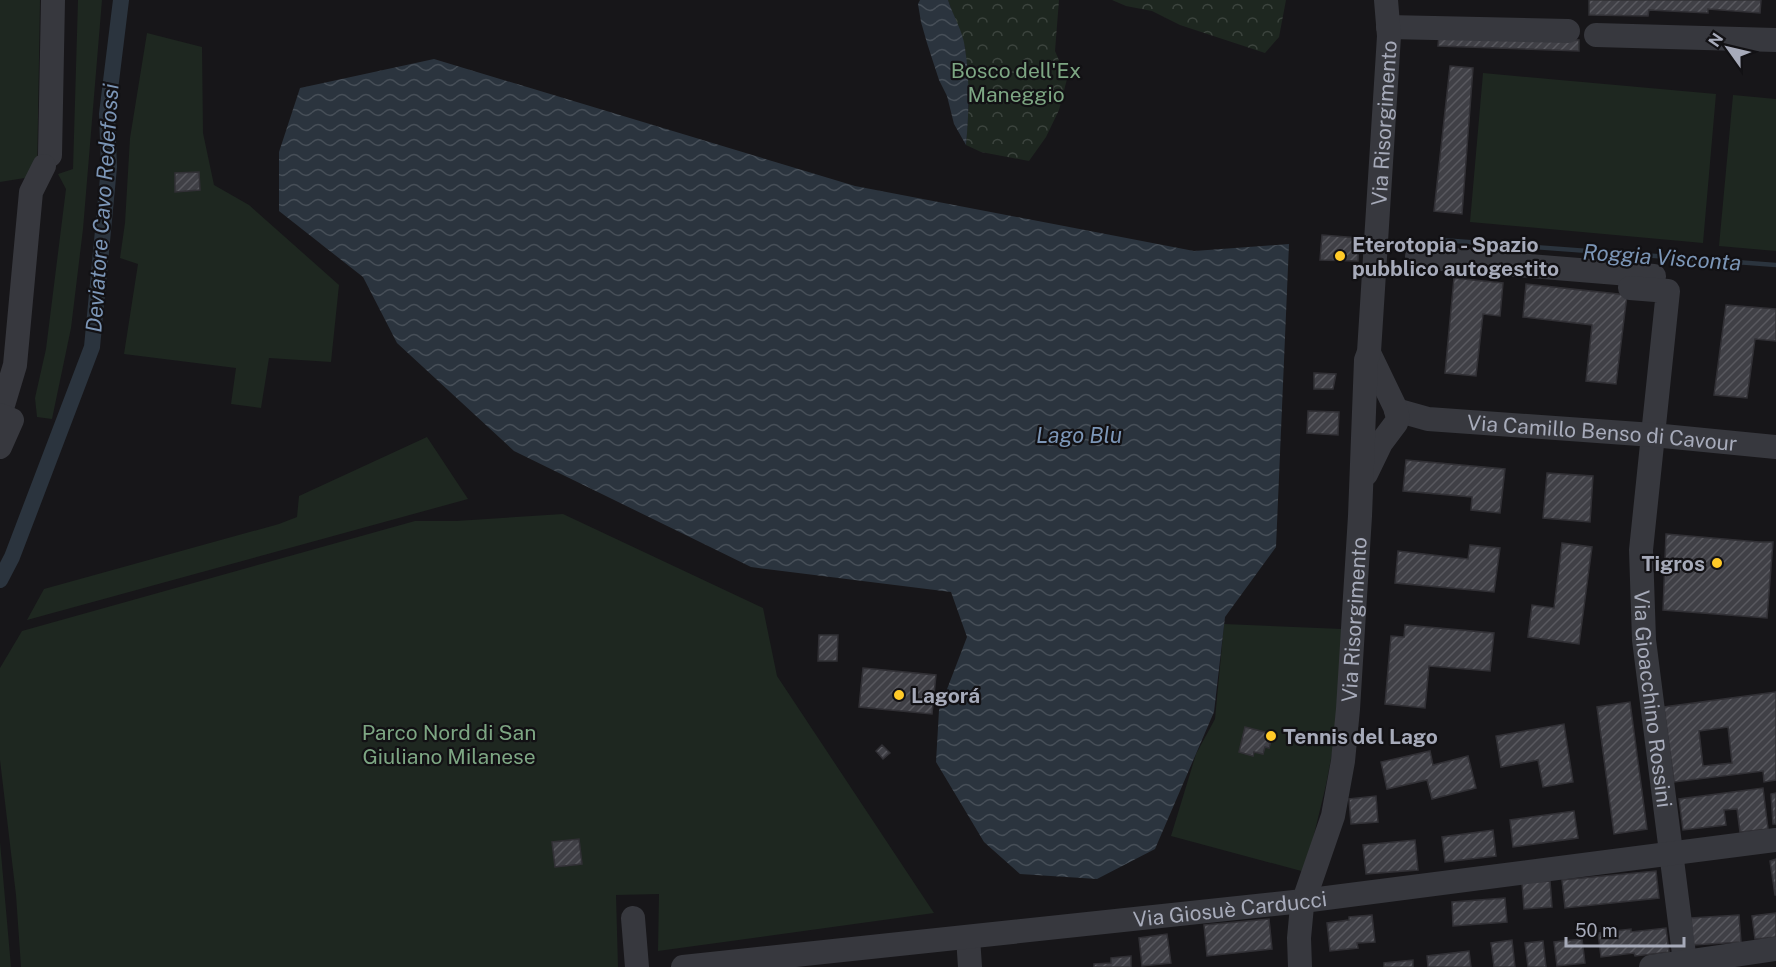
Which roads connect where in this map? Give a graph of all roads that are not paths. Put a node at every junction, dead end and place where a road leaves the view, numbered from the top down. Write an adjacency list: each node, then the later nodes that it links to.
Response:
1 (53, 0): 11 (street)
2 (1386, 0): 3 (street, Via Risorgimento)
3 (1388, 27): 4 (street); 10 (street, Via Risorgimento)
4 (1568, 32)
5 (1596, 35): 6 (street)
6 (1776, 40)
7 (1417, 257): 9 (street)
8 (1630, 288): 9 (street)
9 (1668, 291): 15 (street, Via Gioacchino Rossini)
10 (1369, 352): 12 (street, Via Risorgimento); 14 (street, Via Risorgimento)
11 (7, 363): 13 (street)
12 (1363, 416): 14 (street); 18 (street, Via Risorgimento)
13 (4, 417): 16 (street)
14 (1393, 417): 15 (street, Via Camillo Benso di Cavour); 18 (street, Via Risorgimento)
15 (1653, 435): 17 (street, Via Camillo Benso di Cavour); 20 (street, Via Gioacchino Rossini)
16 (0, 447)
17 (1776, 447)
18 (1362, 481): 21 (street, Via Risorgimento)
19 (1776, 840): 20 (street, Via Giosuè Carducci)
20 (1670, 854): 21 (street, Via Giosuè Carducci); 25 (street, Via Gioacchino Rossini)
21 (1303, 901): 23 (street, Via Giosuè Carducci); 29 (street, Via Risorgimento)
22 (633, 918): 26 (street)
23 (968, 937): 27 (street, Via Giosuè Carducci); 28 (street)
24 (1776, 949): 25 (street)
25 (1685, 962): 30 (street)
26 (637, 967)
27 (683, 967)
28 (970, 967)
29 (1300, 967)
30 (1651, 967)

